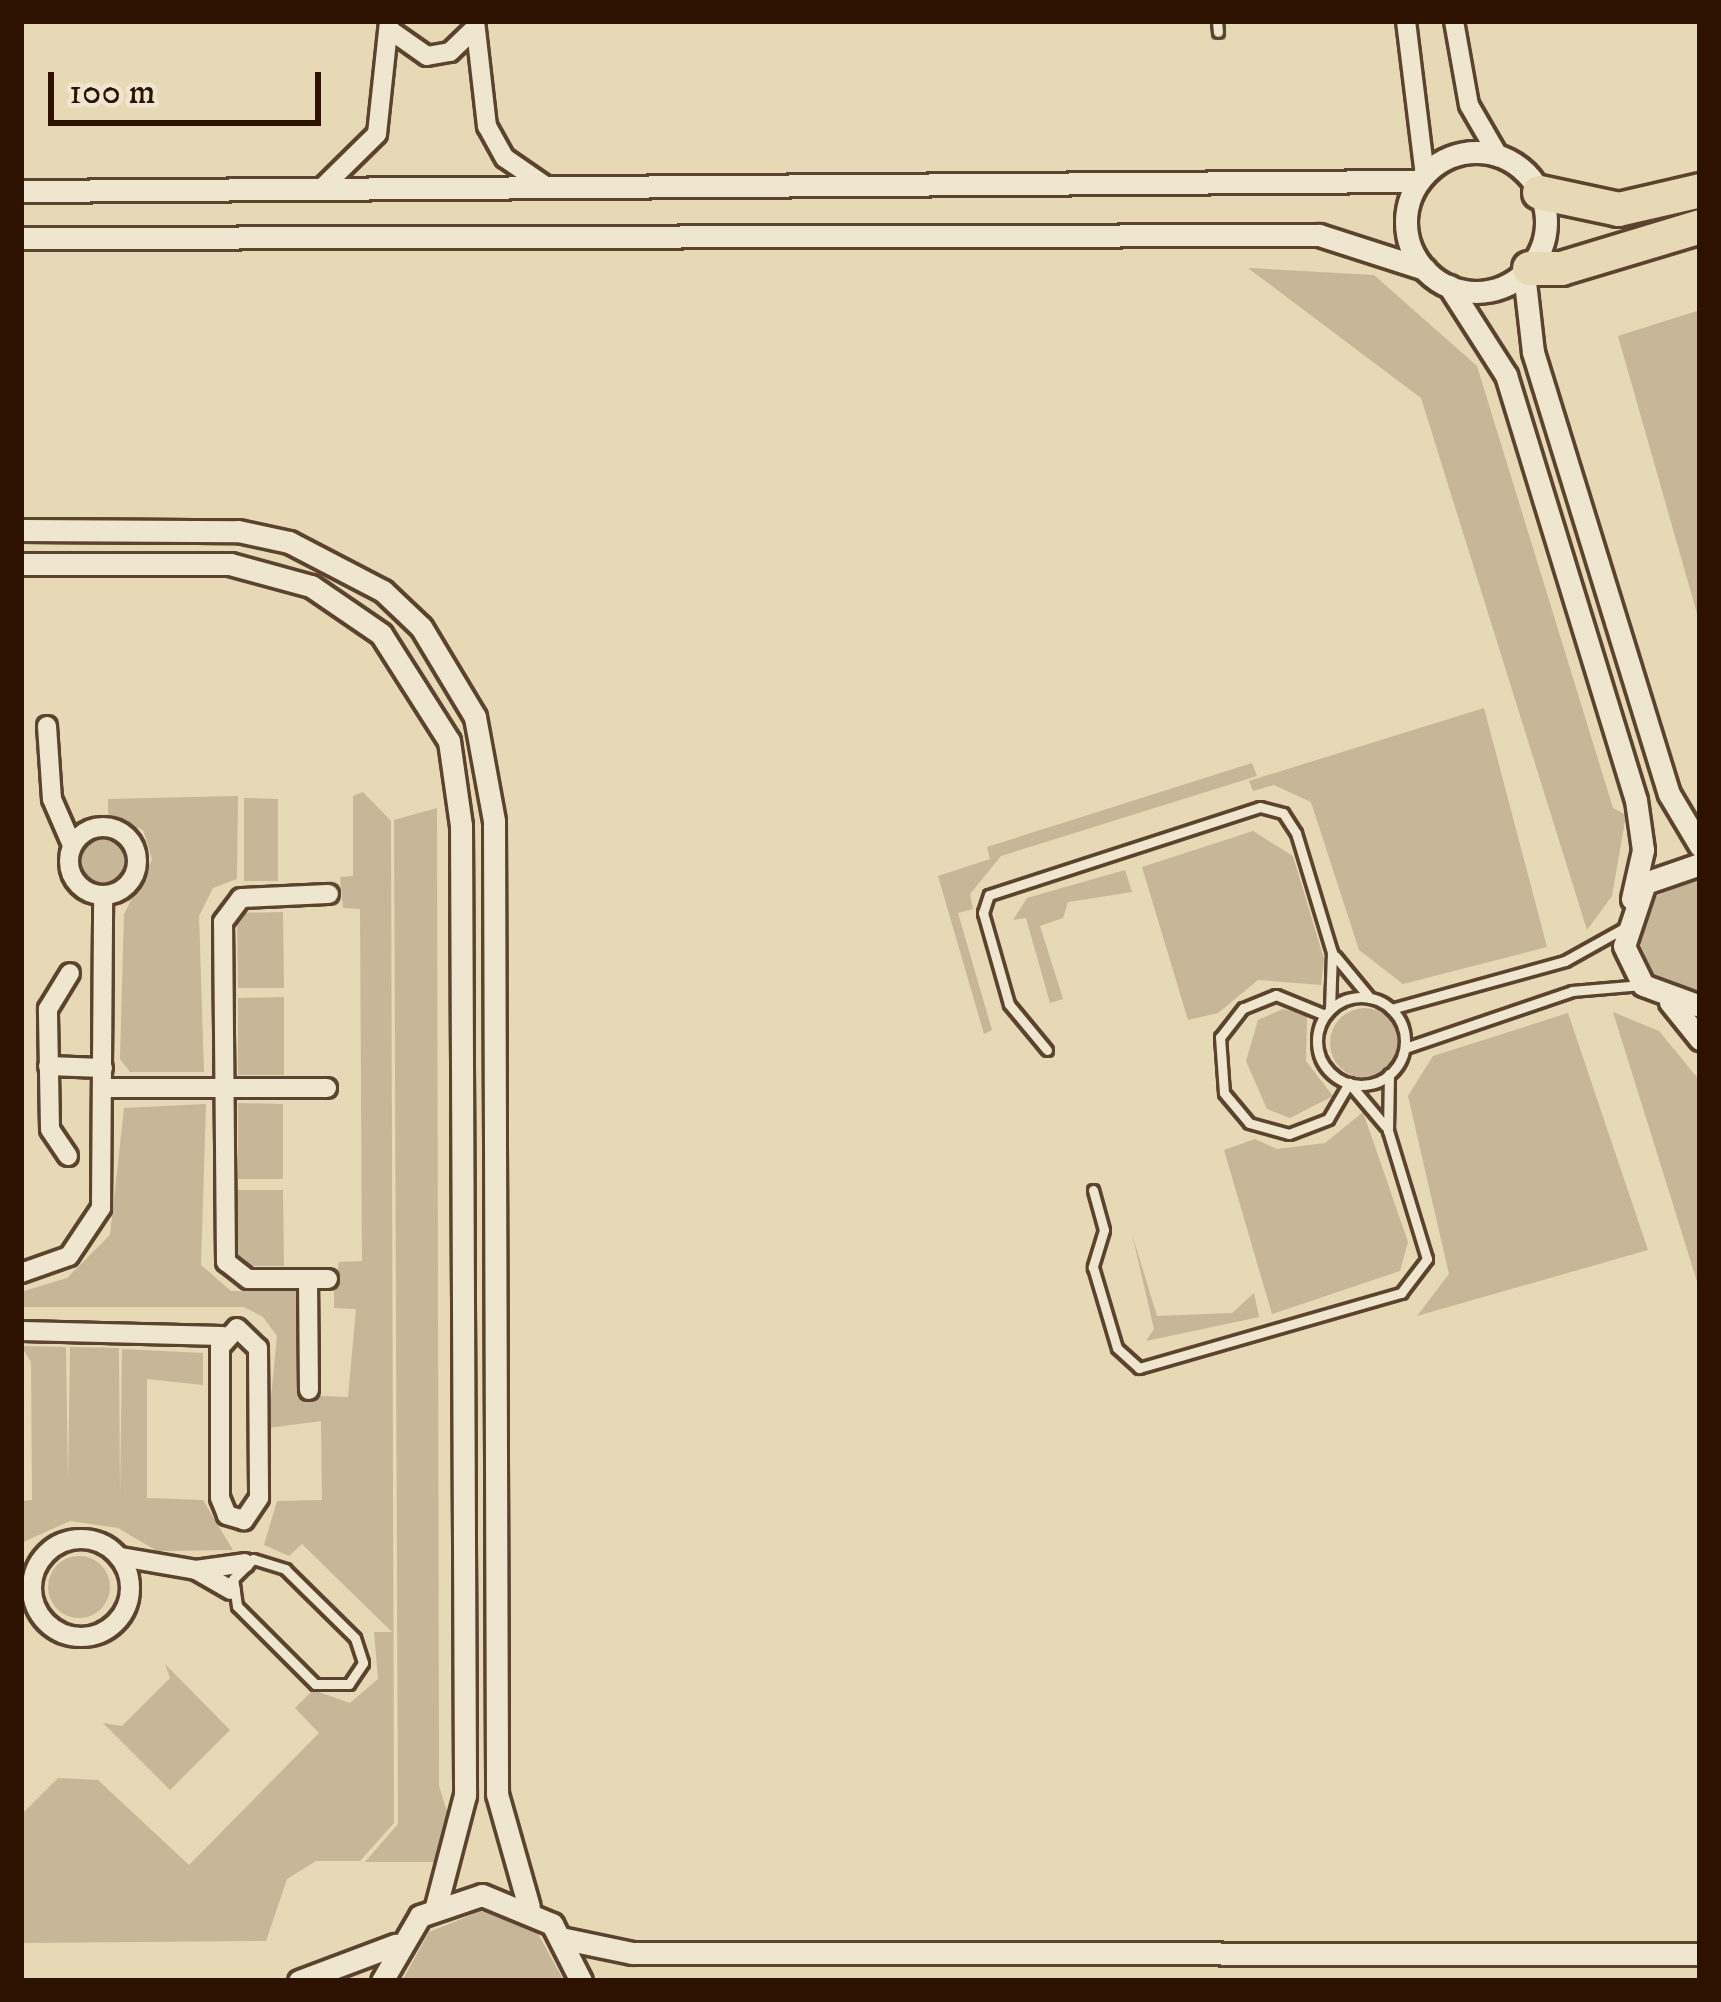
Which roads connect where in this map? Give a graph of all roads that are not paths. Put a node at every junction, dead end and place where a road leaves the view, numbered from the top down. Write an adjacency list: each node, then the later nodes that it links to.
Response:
1 (1406, 21): 6 (street)
2 (1454, 21): 5 (street)
3 (389, 25): 4 (street); 10 (street)
4 (475, 25): 7 (street)
5 (1498, 155): 6 (street); 11 (street)
6 (1422, 178): 7 (street); 14 (street)
7 (551, 189): 10 (street)
8 (1700, 190): 11 (highway)
9 (21, 191): 10 (street)
10 (315, 191)
11 (1539, 193): 15 (street)
12 (1700, 226): 15 (highway)
13 (21, 238): 14 (street)
14 (1425, 269): 16 (street)
15 (1527, 270): 16 (street); 21 (street)
16 (1449, 286): 25 (street)
17 (21, 530): 60 (street)
18 (21, 563): 59 (street)
19 (47, 726): 20 (street)
20 (72, 845): 24 (street); 24 (street)
21 (1700, 846)
22 (1700, 864): 25 (street)
23 (328, 894): 42 (street)
24 (103, 895): 40 (street)
25 (1633, 899): 26 (street)
26 (1624, 928): 29 (street); 33 (lane)
27 (1332, 952): 30 (lane); 34 (lane); 37 (lane)
28 (70, 973): 38 (street)
29 (1643, 985): 31 (street); 36 (lane)
30 (1370, 998): 33 (lane); 34 (lane)
31 (1669, 1002): 32 (street); 35 (street)
32 (1700, 1006)
33 (1391, 1009): 36 (lane)
34 (1328, 1011): 41 (lane); 41 (lane)
35 (1700, 1039)
36 (1406, 1048): 39 (lane)
37 (1047, 1050)
38 (48, 1066): 40 (street); 45 (street)
39 (1390, 1074): 41 (lane); 44 (lane)
40 (103, 1078): 42 (street); 47 (street)
41 (1349, 1083): 44 (lane)
42 (224, 1088): 43 (street); 50 (street)
43 (327, 1088)
44 (1388, 1131): 46 (lane)
45 (68, 1156)
46 (1093, 1190)
47 (21, 1273)
48 (21, 1331): 49 (street)
49 (223, 1336): 49 (street)
50 (310, 1390)
51 (121, 1557): 53 (street); 55 (street); 57 (street)
52 (245, 1563): 54 (street); 56 (lane); 56 (lane)
53 (174, 1569): 54 (street); 57 (street)
54 (196, 1570): 56 (street)
55 (26, 1575): 58 (street)
56 (231, 1590)
57 (134, 1592): 58 (street)
58 (25, 1598)
59 (436, 1906): 60 (street); 62 (street)
60 (529, 1907): 61 (street)
61 (565, 1939): 63 (street); 66 (street)
62 (395, 1944): 64 (street); 65 (street)
63 (1700, 1954)
64 (299, 1981)
65 (382, 1981)
66 (581, 1981)

